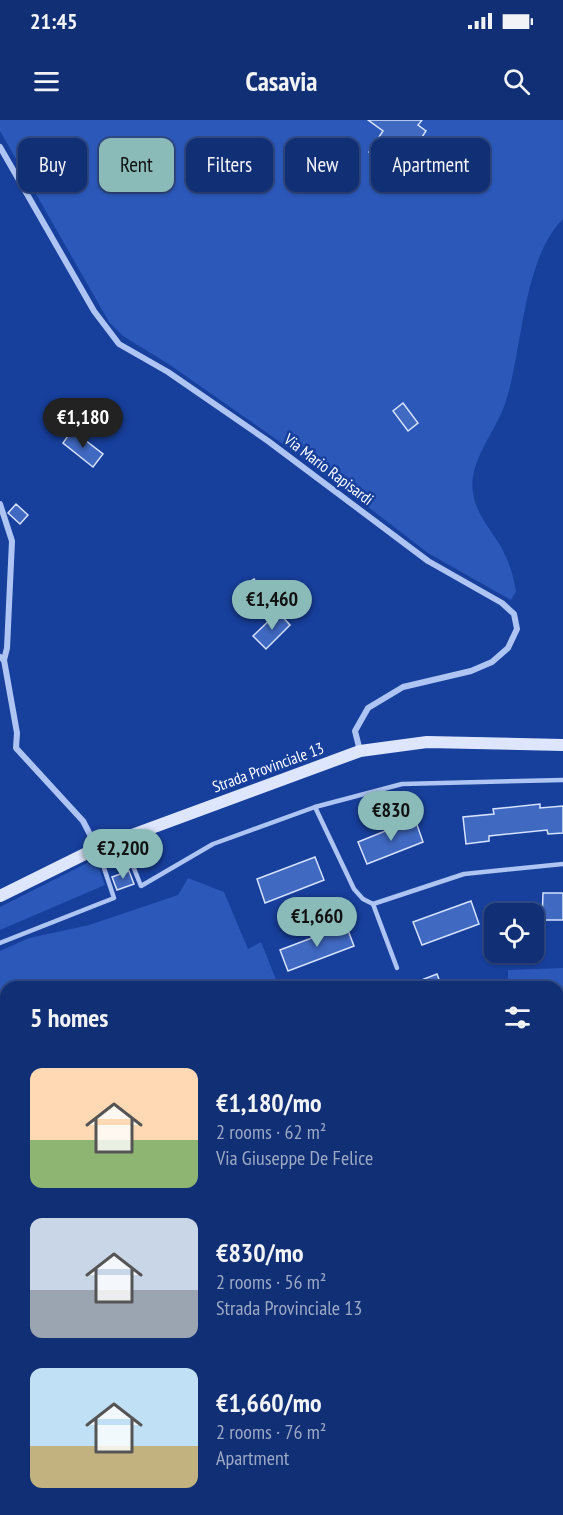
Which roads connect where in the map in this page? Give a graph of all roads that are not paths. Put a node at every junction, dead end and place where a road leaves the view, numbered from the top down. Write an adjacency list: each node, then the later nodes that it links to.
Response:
1 (0, 147): 5 (street, Via Mario Rapisardi)
2 (0, 504): 3 (street)
3 (2, 658): 9 (street)
4 (563, 745): 5 (main road, Strada Provinciale 13)
5 (360, 751): 8 (main road, Strada Provinciale 13)
6 (563, 780): 7 (lane)
7 (315, 807): 8 (lane); 12 (lane)
8 (122, 838): 9 (main road, Strada Provinciale 13)
9 (97, 848): 11 (main road, Strada Provinciale 13); 13 (lane)
10 (563, 864): 12 (lane)
11 (0, 896)
12 (373, 904): 14 (lane)
13 (0, 943)
14 (397, 968)

